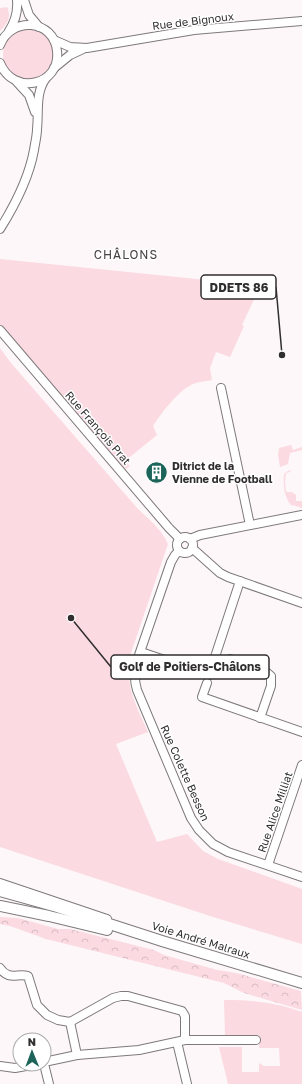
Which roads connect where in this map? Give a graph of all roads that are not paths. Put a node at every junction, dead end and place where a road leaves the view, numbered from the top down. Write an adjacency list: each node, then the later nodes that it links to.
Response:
1 (17, 0): 5 (street)
2 (24, 0): 4 (street)
3 (302, 21): 8 (street, Rue de Bignoux)
4 (40, 27): 5 (street); 6 (street)
5 (9, 32): 7 (street)
6 (54, 40): 8 (street, Rue de Bignoux); 10 (street)
7 (0, 46)
8 (87, 48): 10 (street, Rue de Bignoux)
9 (0, 63): 11 (street)
10 (54, 69): 12 (street, Rue de Bignoux)
11 (4, 73): 13 (street)
12 (46, 78): 13 (street); 14 (street, Rue de Bignoux)
13 (16, 81): 14 (street)
14 (37, 128): 15 (street)
15 (15, 202): 16 (street); 17 (street)
16 (0, 221)
17 (0, 229)
18 (0, 330): 22 (street, Rue François Prat)
19 (221, 388): 21 (street)
20 (302, 515): 21 (street)
21 (250, 525): 23 (street)
22 (180, 539): 23 (street); 25 (street)
23 (190, 539): 24 (street)
24 (192, 548): 25 (street); 26 (street)
25 (179, 551): 29 (street, Rue Colette Besson)
26 (240, 581): 27 (street); 28 (street)
27 (302, 603)
28 (216, 654): 30 (street); 31 (street)
29 (139, 656): 30 (street); 34 (street, Rue Colette Besson)
30 (208, 679): 31 (street)
31 (260, 718): 32 (street)
32 (302, 732)
33 (302, 765): 34 (street, Rue Alice Milliat)
34 (268, 865): 35 (street, Rue Colette Besson)
35 (302, 876)
36 (0, 883): 41 (street)
37 (0, 891): 40 (main road, Voie André Malraux)
38 (0, 896): 40 (main road, Voie André Malraux)
39 (0, 906): 41 (main road)
40 (94, 920): 41 (main road, Voie André Malraux)
41 (162, 941): 43 (main road, Voie André Malraux)
42 (0, 968): 44 (street)
43 (302, 983)
44 (70, 1022): 46 (street); 47 (street)
45 (256, 1040): 46 (street)
46 (181, 1041): 47 (street); 53 (street)
47 (77, 1055): 48 (street)
48 (52, 1061)
49 (0, 1066): 50 (street)
50 (12, 1068)
51 (46, 1072): 52 (street)
52 (49, 1084)
53 (187, 1084)

